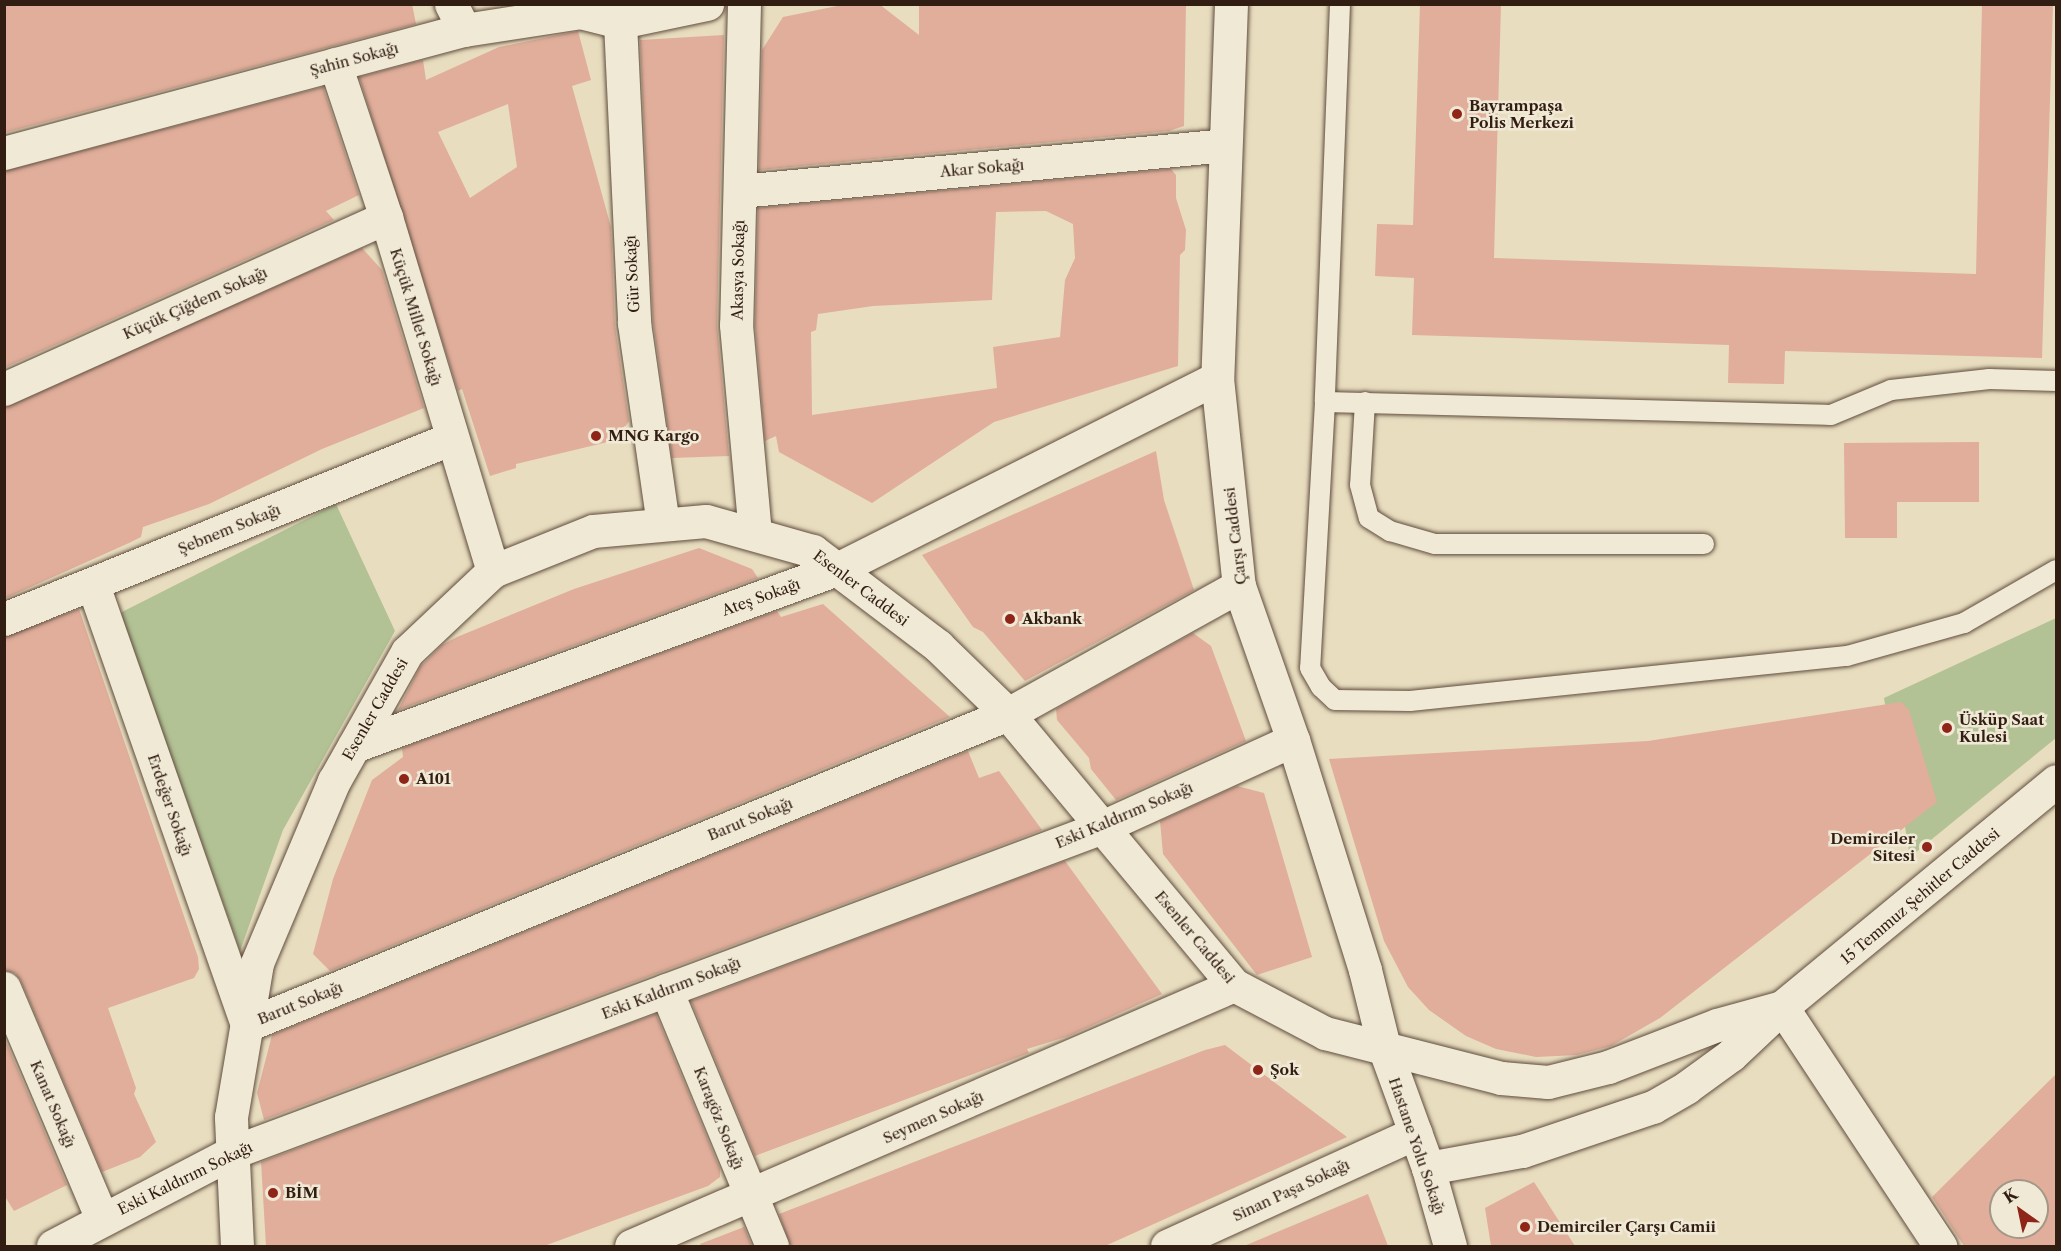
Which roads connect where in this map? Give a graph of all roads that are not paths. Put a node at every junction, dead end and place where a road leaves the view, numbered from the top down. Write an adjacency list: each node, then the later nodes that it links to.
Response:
1 (707, 4): 6 (street, Şahin Sokağı)
2 (744, 4): 10 (street, Akasya Sokağı)
3 (1231, 4): 8 (street, Çarşı Caddesi)
4 (1340, 4): 15 (lane)
5 (458, 17): 6 (street, Şahin Sokağı); 7 (street, Şahin Sokağı)
6 (620, 22): 18 (street, Gür Sokağı)
7 (334, 64): 9 (street, Şahin Sokağı); 11 (street, Küçük Millet Sokağı)
8 (1225, 146): 10 (street, Akar Sokağı); 12 (street, Çarşı Caddesi)
9 (4, 153)
10 (740, 191): 19 (street, Akasya Sokağı)
11 (386, 217): 14 (street, Küçük Çiğdem Sokağı); 17 (street, Küçük Millet Sokağı)
12 (1217, 378): 21 (street, Ateş Sokağı); 25 (street, Çarşı Caddesi)
13 (2056, 381): 16 (lane)
14 (4, 389)
15 (1325, 402): 16 (lane); 22 (lane)
16 (1365, 402): 20 (lane)
17 (452, 438): 23 (street, Küçük Millet Sokağı); 24 (street, Şebnem Sokağı)
18 (663, 524): 19 (street, Esenler Caddesi); 23 (street, Esenler Caddesi)
19 (755, 534): 21 (street, Esenler Caddesi)
20 (1704, 544)
21 (837, 569): 27 (street, Esenler Caddesi); 29 (street, Ateş Sokağı)
22 (2056, 570)
23 (493, 571): 29 (street, Esenler Caddesi)
24 (93, 585): 26 (street, Şebnem Sokağı); 36 (street, Erdeğer Sokağı)
25 (1239, 586): 27 (street, Barut Sokağı); 28 (street, Çarşı Caddesi)
26 (4, 619)
27 (1008, 714): 31 (street, Esenler Caddesi); 36 (street, Barut Sokağı)
28 (1293, 740): 31 (street, Eski Kaldırım Sokağı); 37 (street, Çarşı Caddesi)
29 (354, 746): 36 (street, Esenler Caddesi)
30 (2056, 781): 35 (street, 15 Temmuz Şehitler Caddesi)
31 (1100, 828): 32 (street, Esenler Caddesi); 34 (street, Eski Kaldırım Sokağı)
32 (1234, 985): 37 (street, Esenler Caddesi); 41 (street, Seymen Sokağı)
33 (4, 988): 42 (street, Kanat Sokağı)
34 (666, 990): 39 (street, Eski Kaldırım Sokağı); 41 (street, Karagöz Sokağı)
35 (1782, 1007): 37 (street, Esenler Caddesi); 40 (street, 15 Temmuz Şehitler Caddesi); 49 (street)
36 (247, 1025): 39 (street, Esenler Caddesi)
37 (1384, 1047): 38 (street, Hastane Yolu Sokağı)
38 (1415, 1133): 40 (street, Hastane Yolu Sokağı); 47 (street, Sinan Paşa Sokağı)
39 (233, 1152): 42 (street, Eski Kaldırım Sokağı); 44 (street, Esenler Caddesi)
40 (1428, 1168): 48 (street, Hastane Yolu Sokağı)
41 (752, 1196): 45 (street, Seymen Sokağı); 46 (street, Karagöz Sokağı)
42 (102, 1219): 43 (street, Eski Kaldırım Sokağı)
43 (53, 1246)
44 (237, 1246)
45 (631, 1246)
46 (772, 1246)
47 (1167, 1246)
48 (1450, 1246)
49 (1940, 1246)

